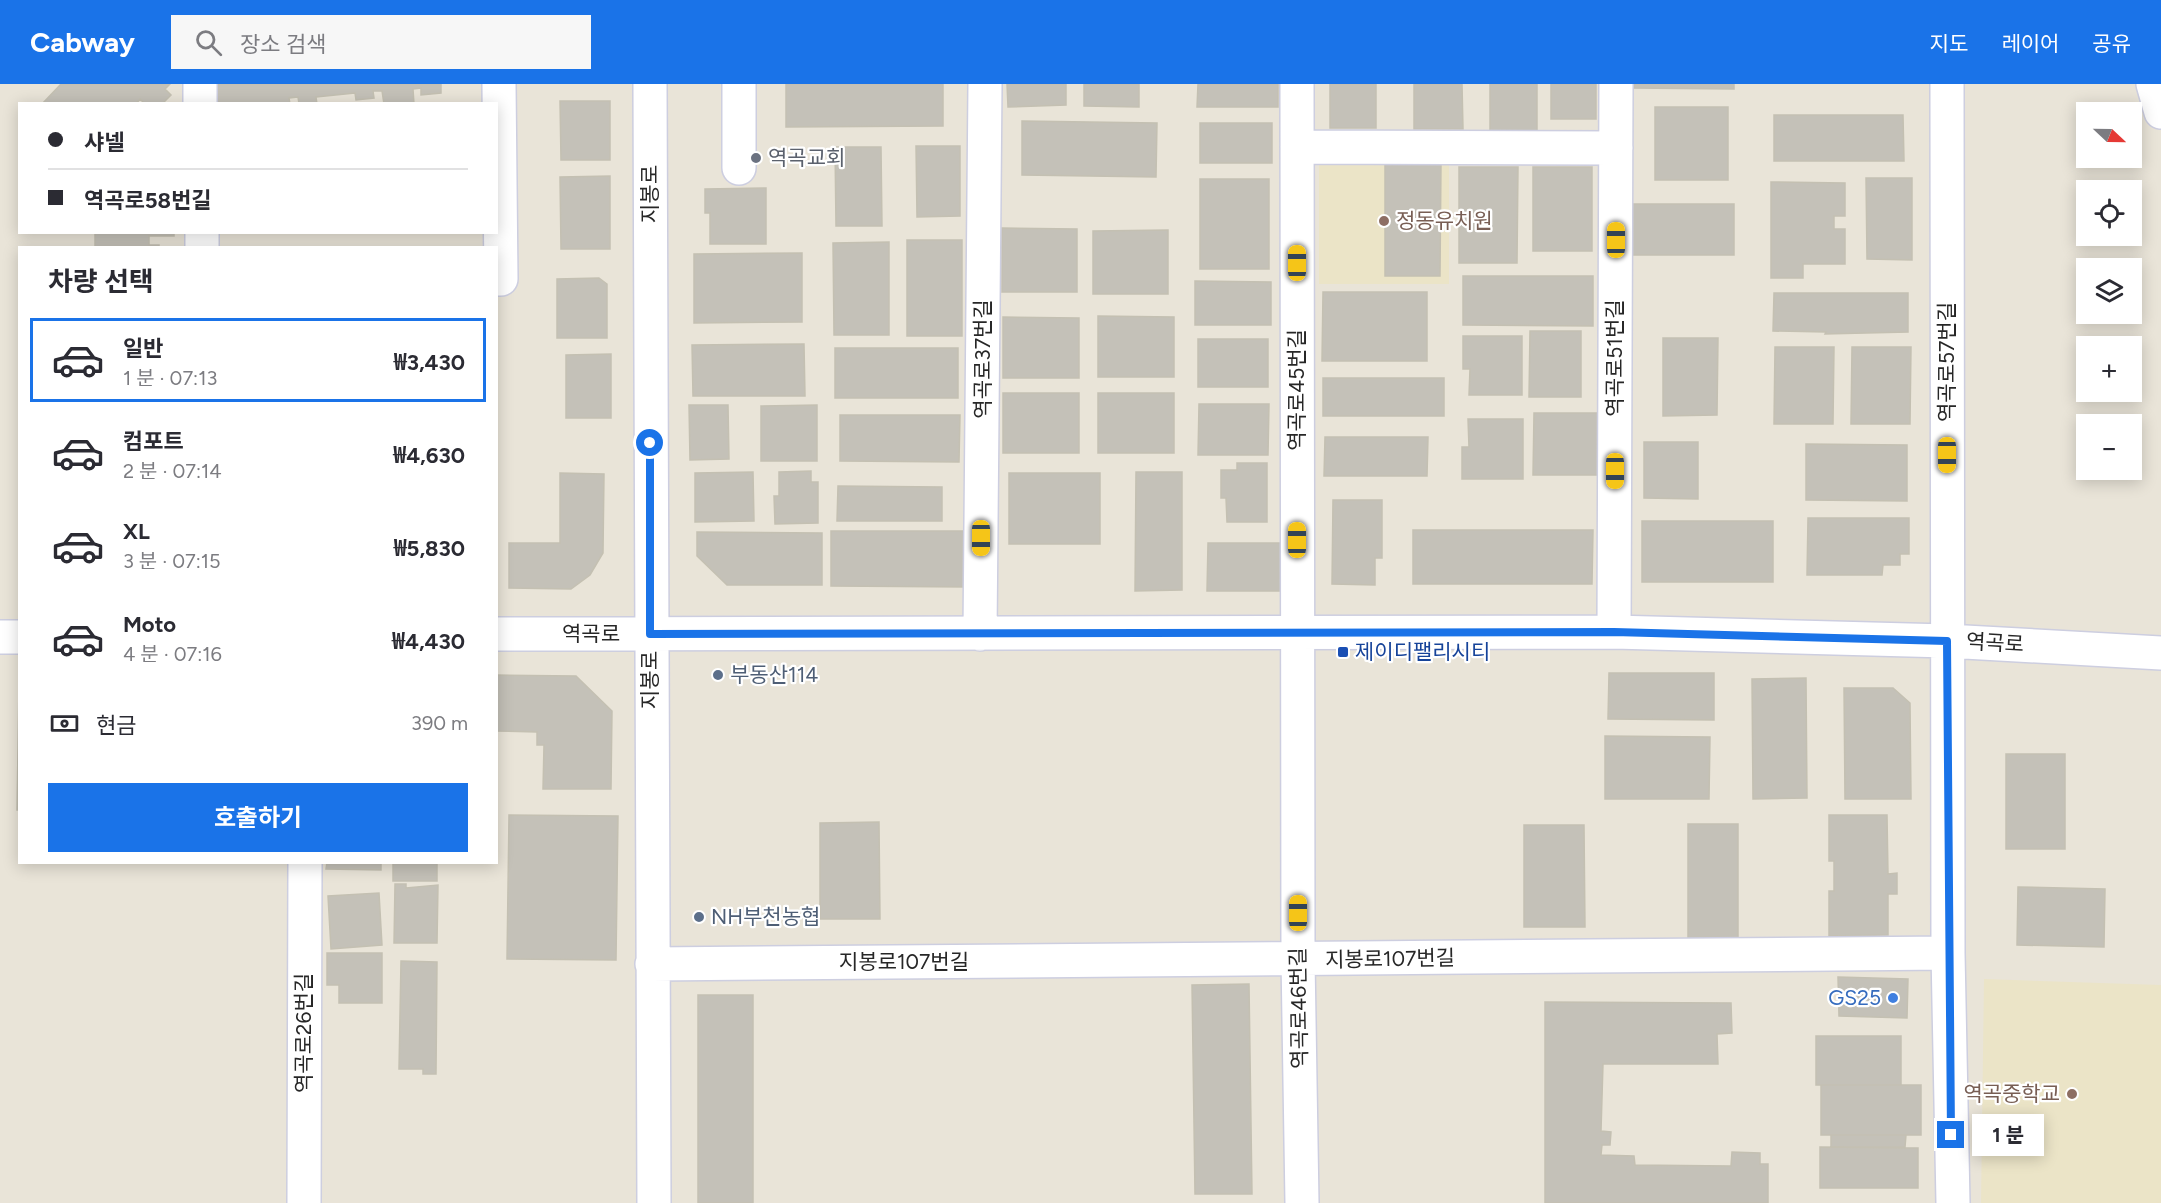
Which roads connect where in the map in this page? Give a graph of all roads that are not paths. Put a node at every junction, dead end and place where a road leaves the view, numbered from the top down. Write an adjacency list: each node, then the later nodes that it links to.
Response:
1 (200, 84): 10 (street)
2 (499, 84): 12 (street)
3 (650, 84): 20 (street, 지봉로)
4 (739, 84): 15 (street)
5 (985, 84): 21 (street, 역곡로37번길)
6 (1297, 84): 13 (street, 역곡로45번길)
7 (1616, 84): 14 (street, 역곡로51번길)
8 (1947, 84): 24 (street, 역곡로57번길)
9 (2153, 84): 11 (street)
10 (200, 102)
11 (2161, 112)
12 (498, 134): 16 (street)
13 (1297, 147): 14 (street); 18 (street, 역곡로45번길)
14 (1616, 148): 17 (street, 역곡로51번길)
15 (739, 168)
16 (498, 279)
17 (1614, 632): 18 (street, 역곡로); 24 (street, 역곡로)
18 (1297, 633): 21 (street, 역곡로); 28 (street, 역곡로46번길)
19 (498, 634): 20 (street, 역곡로)
20 (650, 634): 21 (street, 역곡로); 29 (street, 지봉로)
21 (980, 634)
22 (0, 637): 23 (street)
23 (18, 637)
24 (1947, 641): 25 (street, 역곡로); 27 (street, 역곡로57번길)
25 (2161, 653)
26 (305, 864): 30 (street, 역곡로26번길)
27 (1948, 953): 28 (street, 지봉로107번길); 33 (street, 역곡로57번길)
28 (1298, 959): 29 (street, 지봉로107번길); 32 (street, 역곡로46번길)
29 (652, 964): 31 (street, 지봉로)
30 (304, 1203)
31 (654, 1203)
32 (1302, 1203)
33 (1953, 1203)

